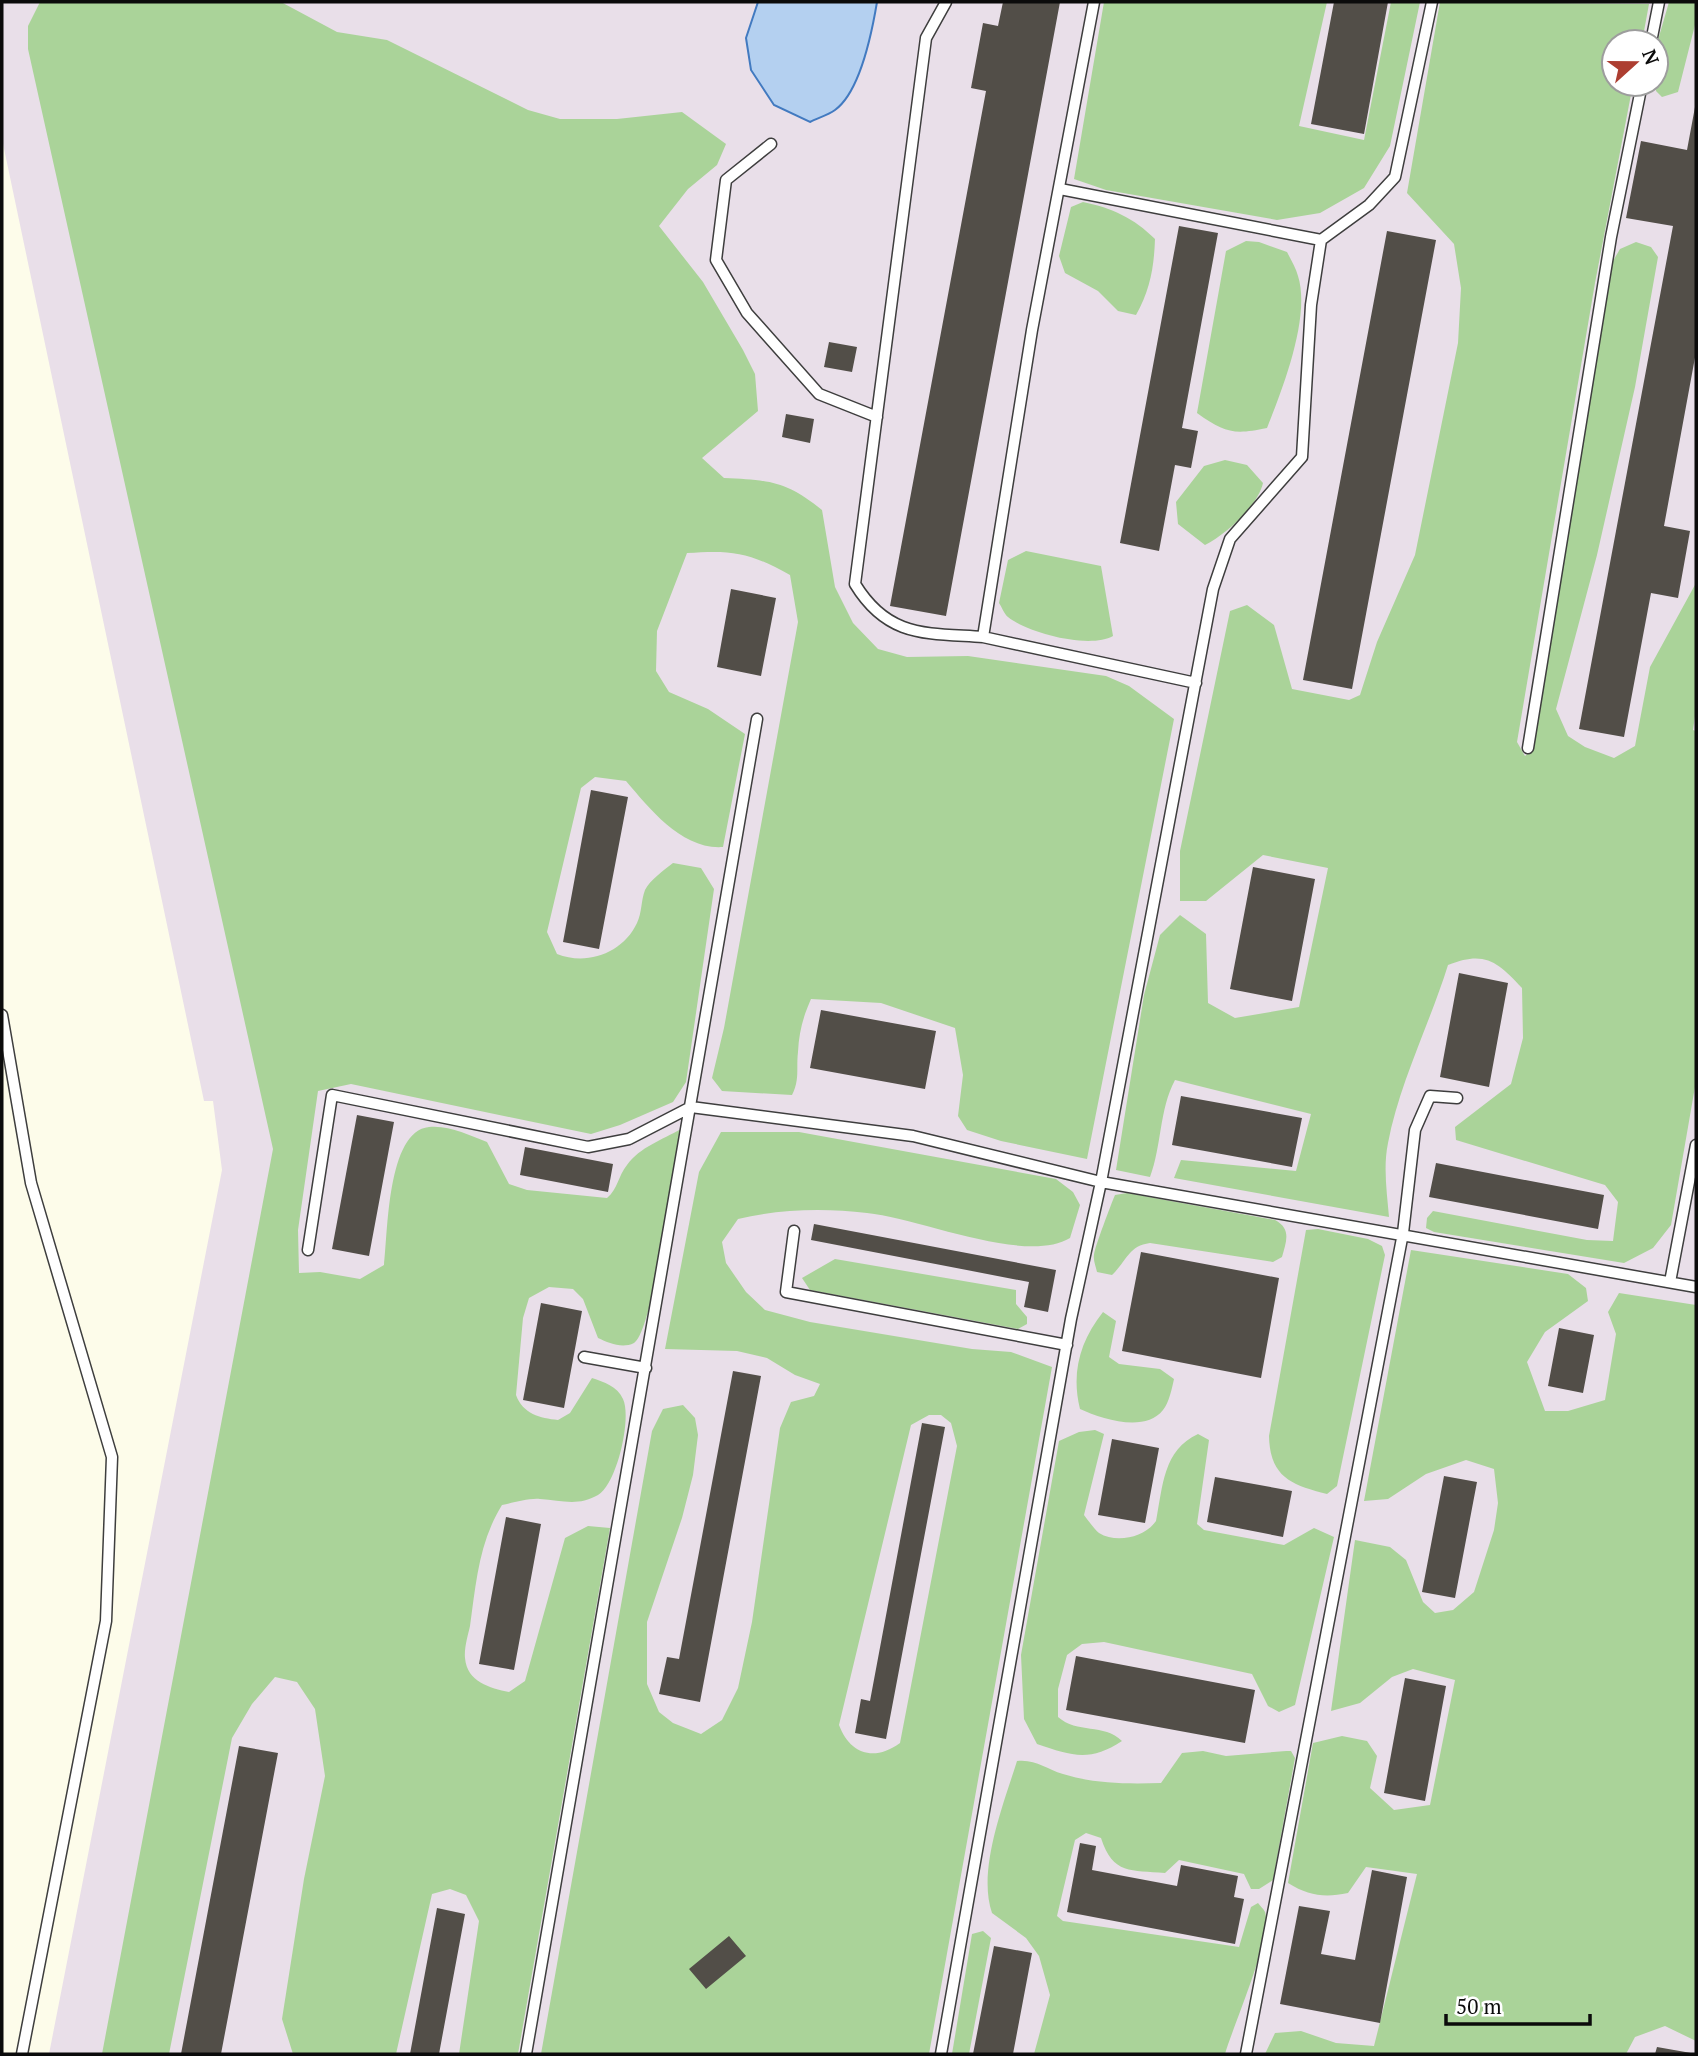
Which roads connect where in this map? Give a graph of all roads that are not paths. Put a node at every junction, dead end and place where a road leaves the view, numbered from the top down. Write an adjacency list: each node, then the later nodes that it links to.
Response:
1 (946, 2): 10 (lane)
2 (1094, 2): 8 (lane)
3 (1432, 2): 9 (lane)
4 (1659, 2): 5 (lane)
5 (1654, 28)
6 (1639, 98): 14 (lane)
7 (771, 144): 10 (lane)
8 (1060, 190): 9 (lane); 11 (lane)
9 (1321, 240): 12 (lane)
10 (877, 417): 11 (lane)
11 (983, 637): 12 (lane)
12 (1196, 683): 19 (lane)
13 (757, 719): 17 (lane)
14 (1528, 748)
15 (2, 1015): 28 (lane)
16 (1457, 1098): 21 (lane)
17 (691, 1107): 19 (lane); 22 (lane); 27 (lane)
18 (1696, 1145): 23 (lane)
19 (1101, 1182): 21 (lane); 25 (lane)
20 (794, 1231): 25 (lane)
21 (1403, 1233): 23 (lane); 31 (lane)
22 (308, 1250)
23 (1670, 1282): 24 (lane)
24 (1696, 1287)
25 (1067, 1345): 30 (lane)
26 (584, 1357): 27 (lane)
27 (646, 1368): 29 (lane)
28 (22, 2054)
29 (526, 2054)
30 (941, 2054)
31 (1246, 2054)

